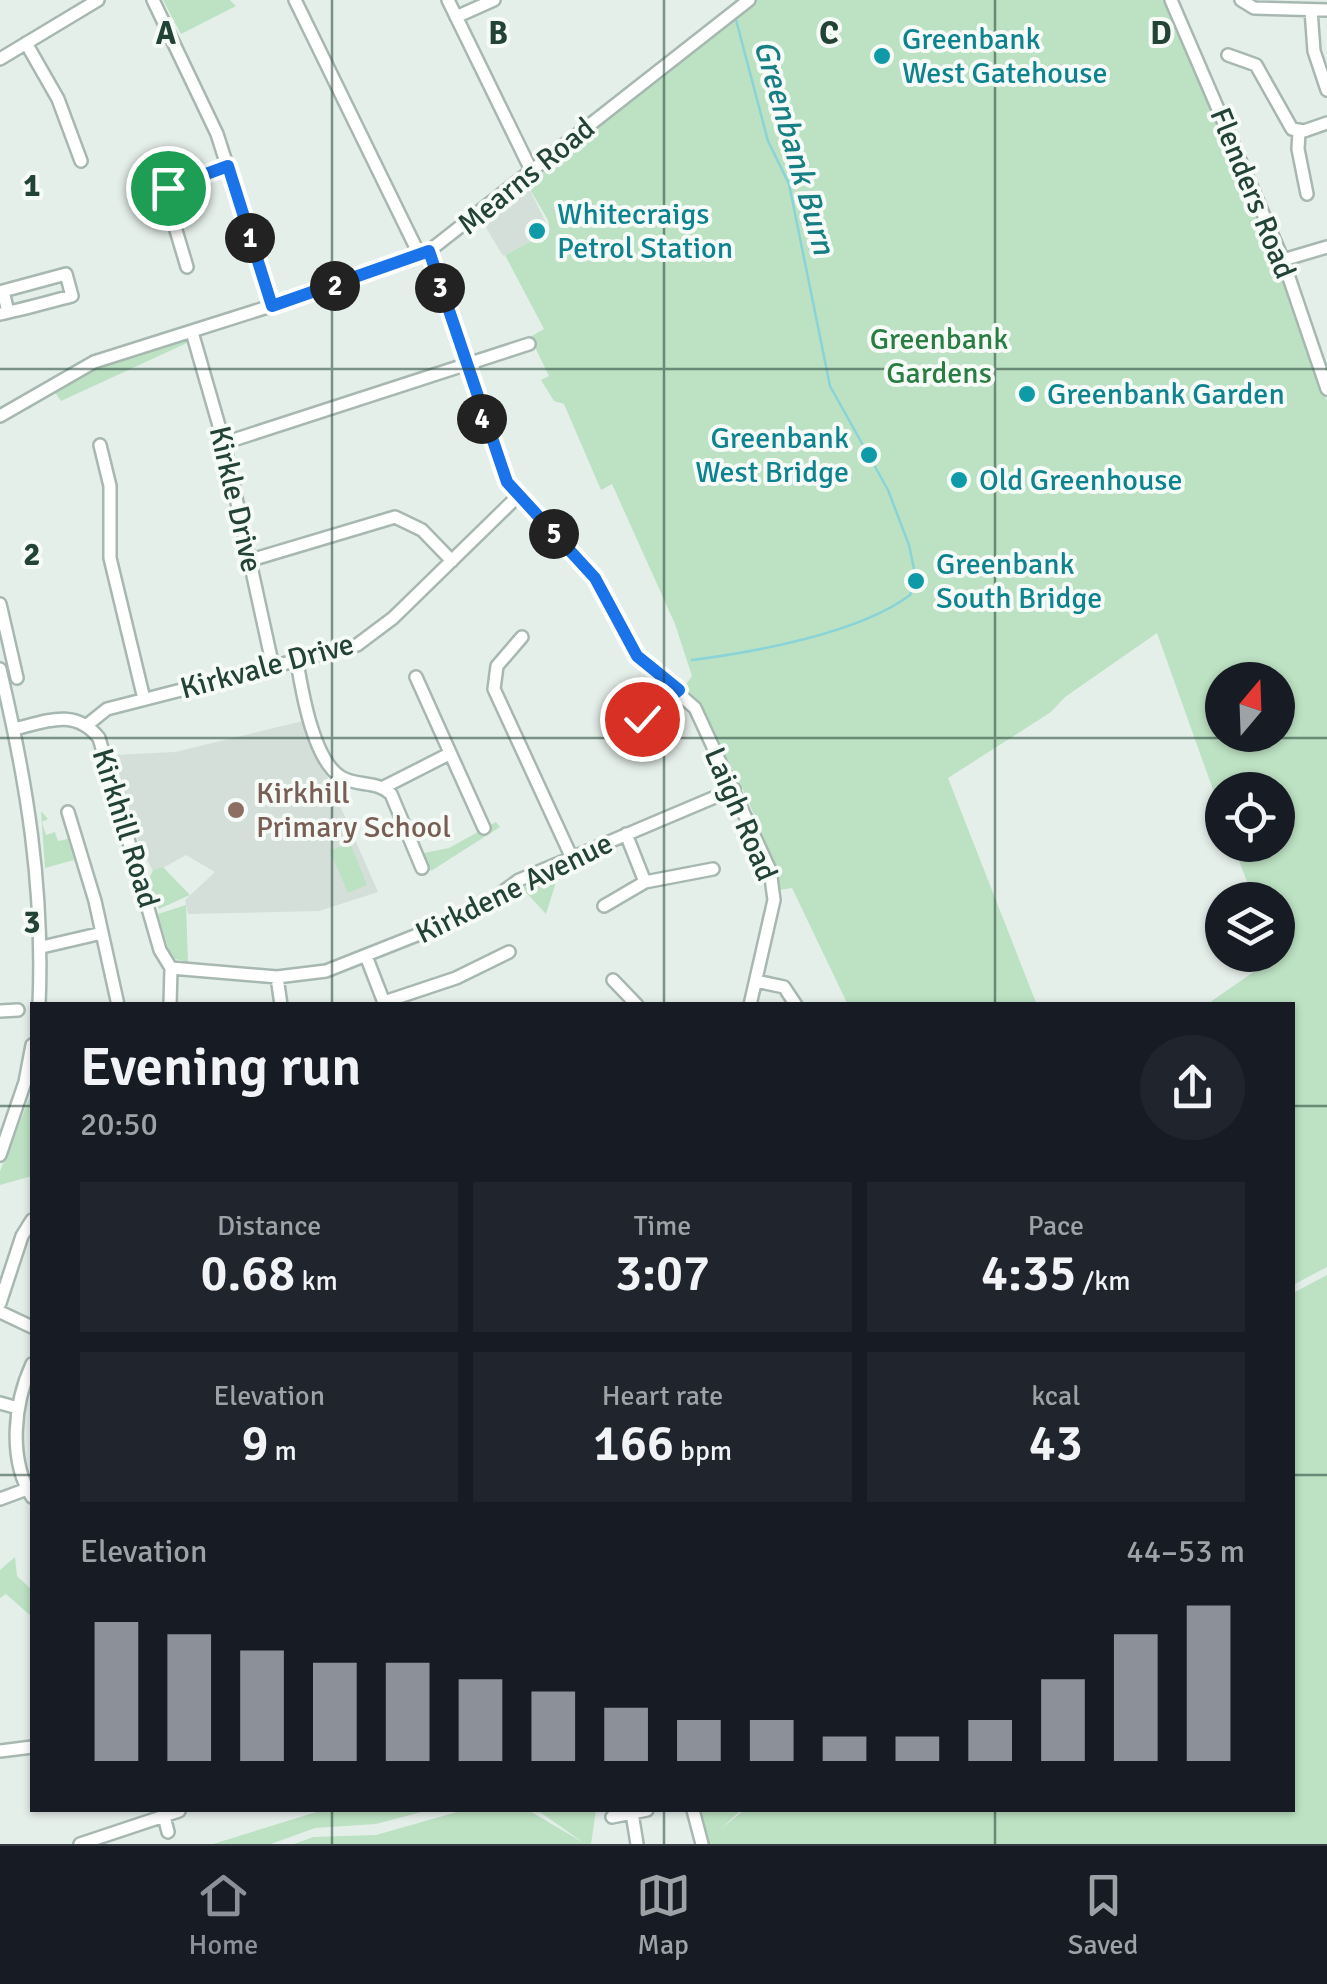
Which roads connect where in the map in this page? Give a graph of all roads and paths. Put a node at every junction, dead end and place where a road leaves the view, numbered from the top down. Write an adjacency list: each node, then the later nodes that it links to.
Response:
1 (98, 0): 12 (street)
2 (154, 0): 19 (street)
3 (295, 0): 23 (street, Laigh Road)
4 (448, 0): 11 (street)
5 (494, 0): 11 (street)
6 (749, 0): 20 (street, Mearns Road)
7 (1172, 0): 24 (street, Flenders Road)
8 (1241, 0): 9 (street)
9 (1311, 10): 10 (street); 15 (street)
10 (1327, 10)
11 (456, 17): 20 (street)
12 (26, 44): 14 (street); 18 (street)
13 (1233, 52): 17 (street)
14 (0, 59)
15 (1326, 87)
16 (1327, 124): 17 (street)
17 (1300, 132): 21 (street)
18 (80, 161)
19 (228, 166): 25 (street); 26 (street)
20 (532, 172): 23 (street, Mearns Road)
21 (1310, 185)
22 (1327, 247): 24 (street)
23 (424, 254): 26 (street, Mearns Road); 30 (street, Laigh Road)
24 (1284, 260): 31 (street, Flenders Road)
25 (187, 267)
26 (272, 306): 28 (street, Mearns Road)
27 (4, 313): 27 (street)
28 (192, 332): 32 (street, Mearns Road); 34 (street, Kirkle Drive)
29 (529, 344): 30 (street)
30 (465, 365): 34 (street); 35 (street, Laigh Road)
31 (1327, 389)
32 (0, 416)
33 (100, 444): 47 (street)
34 (224, 444): 36 (street, Kirkle Drive)
35 (518, 496): 37 (street, Kirkvale Drive); 45 (street, Laigh Road)
36 (251, 560): 37 (street); 41 (street, Kirkle Drive)
37 (452, 561): 40 (street, Kirkvale Drive)
38 (0, 604): 44 (street)
39 (514, 639): 59 (street)
40 (297, 662): 41 (street, Kirkvale Drive); 52 (street)
41 (274, 667): 47 (street, Kirkvale Drive)
42 (0, 669): 46 (street)
43 (416, 677): 51 (street)
44 (17, 678)
45 (679, 690): 50 (street); 53 (street, Laigh Road)
46 (3, 696): 49 (street)
47 (144, 699): 48 (street, Kirkvale Drive)
48 (87, 725): 49 (street, Kirkhill Road); 68 (street, Kirkhill Road)
49 (15, 729): 65 (street)
50 (629, 730)
51 (449, 754): 52 (street); 55 (street)
52 (384, 787): 61 (street)
53 (734, 789): 57 (street, Kirkdene Avenue); 71 (street, Laigh Road)
54 (68, 812): 56 (street)
55 (484, 828)
56 (73, 830): 58 (street); 64 (street)
57 (626, 834): 59 (street, Kirkdene Avenue); 62 (street)
58 (58, 835)
59 (571, 856): 67 (street, Kirkdene Avenue)
60 (706, 867): 62 (street)
61 (422, 868)
62 (645, 882): 63 (street)
63 (610, 898)
64 (102, 933): 65 (street); 73 (street)
65 (42, 947): 72 (street)
66 (501, 952): 77 (street)
67 (366, 956): 69 (street, Kirkdene Avenue); 76 (street)
68 (171, 968): 69 (street, Kirkdene Avenue); 74 (street, Kirkhill Road)
69 (277, 977): 75 (street)
70 (612, 980): 78 (street)
71 (756, 981): 79 (street, Laigh Road); 80 (street)
72 (40, 1002)
73 (117, 1002)
74 (170, 1002)
75 (281, 1002)
76 (383, 1002)
77 (390, 1002)
78 (636, 1002)
79 (751, 1002)
80 (794, 1002)
81 (18, 1010): 82 (street)
82 (0, 1011)
83 (30, 1056): 84 (street)
84 (0, 1155)
85 (30, 1223): 86 (street)
86 (0, 1303)
87 (0, 1312): 88 (street)
88 (30, 1326)
89 (30, 1370): 91 (street)
90 (0, 1403): 91 (street)
91 (18, 1408): 92 (street)
92 (30, 1493): 93 (street)
93 (0, 1499)
94 (30, 1747): 95 (street)
95 (0, 1751)
96 (179, 1812): 100 (street)
97 (637, 1812): 99 (street)
98 (694, 1812): 105 (street)
99 (632, 1813): 101 (street); 104 (street)
100 (164, 1816): 102 (street); 103 (street)
101 (612, 1816)
102 (168, 1832)
103 (80, 1844)
104 (638, 1844)
105 (702, 1844)

